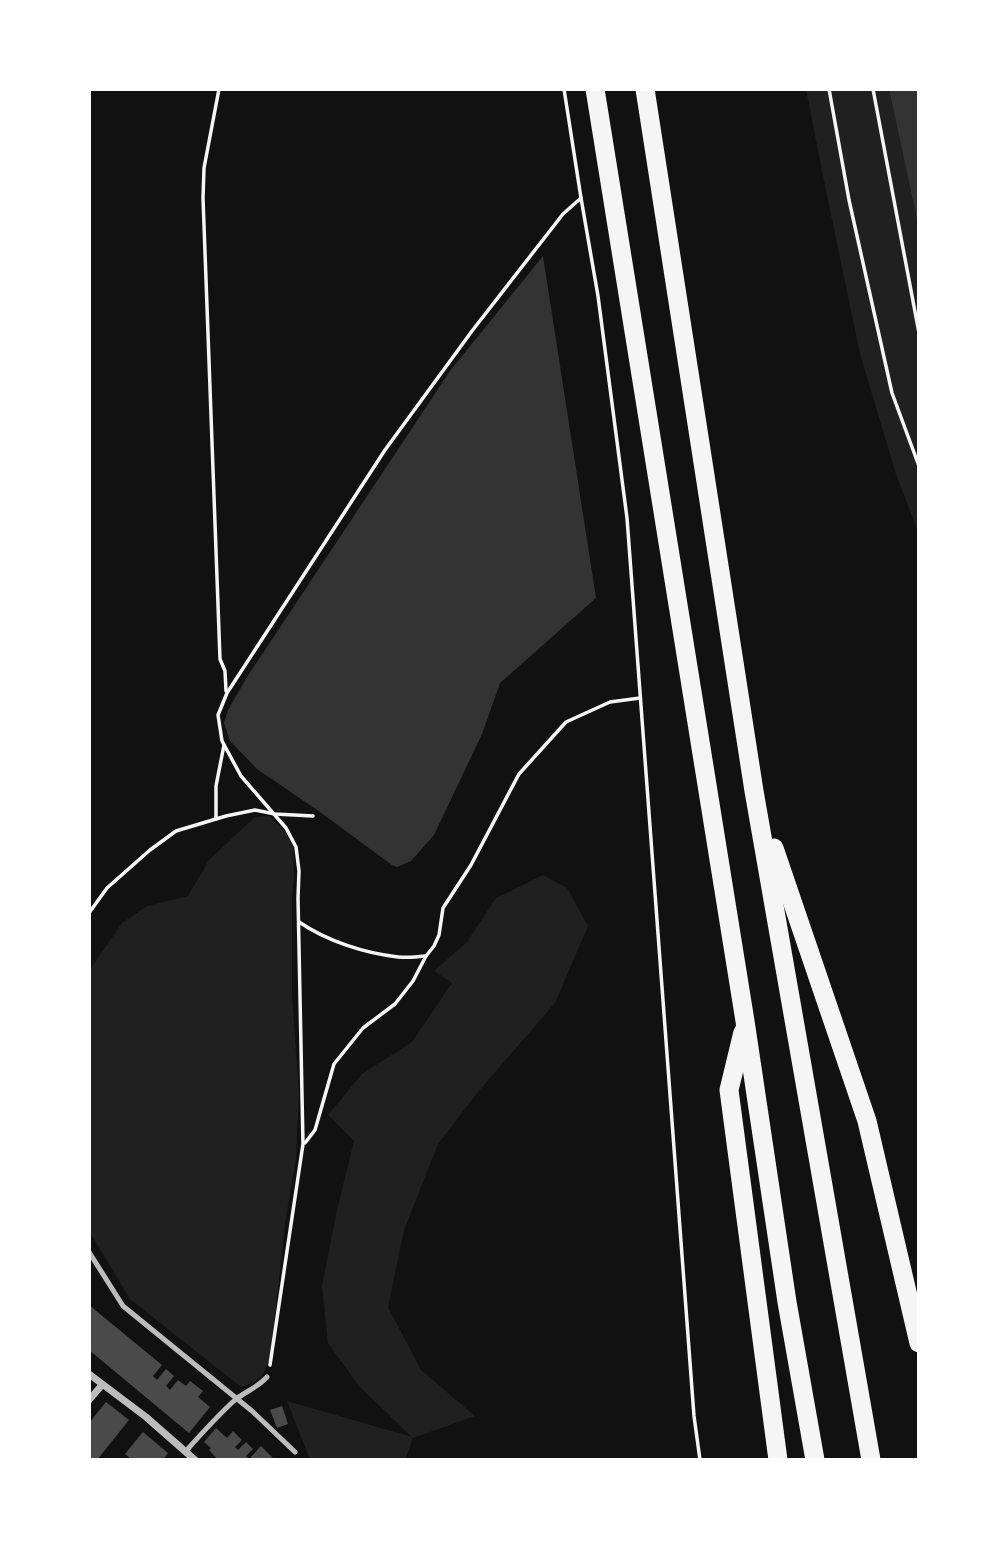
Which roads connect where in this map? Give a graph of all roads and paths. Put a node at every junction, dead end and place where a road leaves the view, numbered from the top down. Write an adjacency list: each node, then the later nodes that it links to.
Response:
1 (219, 89): 10 (path)
2 (564, 89): 7 (path)
3 (595, 89): 20 (highway)
4 (645, 89): 13 (highway)
5 (829, 89): 9 (path)
6 (873, 89): 8 (path)
7 (580, 198): 10 (path); 11 (path)
8 (919, 333)
9 (919, 466)
10 (226, 693): 12 (path)
11 (641, 698): 19 (path); 32 (path)
12 (224, 745): 14 (path); 16 (path)
13 (754, 791): 23 (highway); 35 (highway)
14 (275, 814): 15 (path); 16 (path); 18 (path)
15 (313, 816)
16 (216, 819): 17 (path)
17 (89, 913)
18 (298, 922): 19 (path); 21 (path)
19 (426, 956): 21 (path)
20 (745, 1021): 33 (highway); 34 (highway)
21 (303, 1144): 25 (path)
22 (89, 1252): 27 (lane)
23 (919, 1343)
24 (89, 1374): 26 (street)
25 (267, 1377): 27 (lane)
26 (102, 1385): 28 (street); 29 (street)
27 (237, 1399): 29 (lane); 30 (lane)
28 (89, 1400)
29 (186, 1451): 31 (street)
30 (295, 1452)
31 (195, 1460)
32 (700, 1460)
33 (778, 1460)
34 (815, 1460)
35 (871, 1460)

